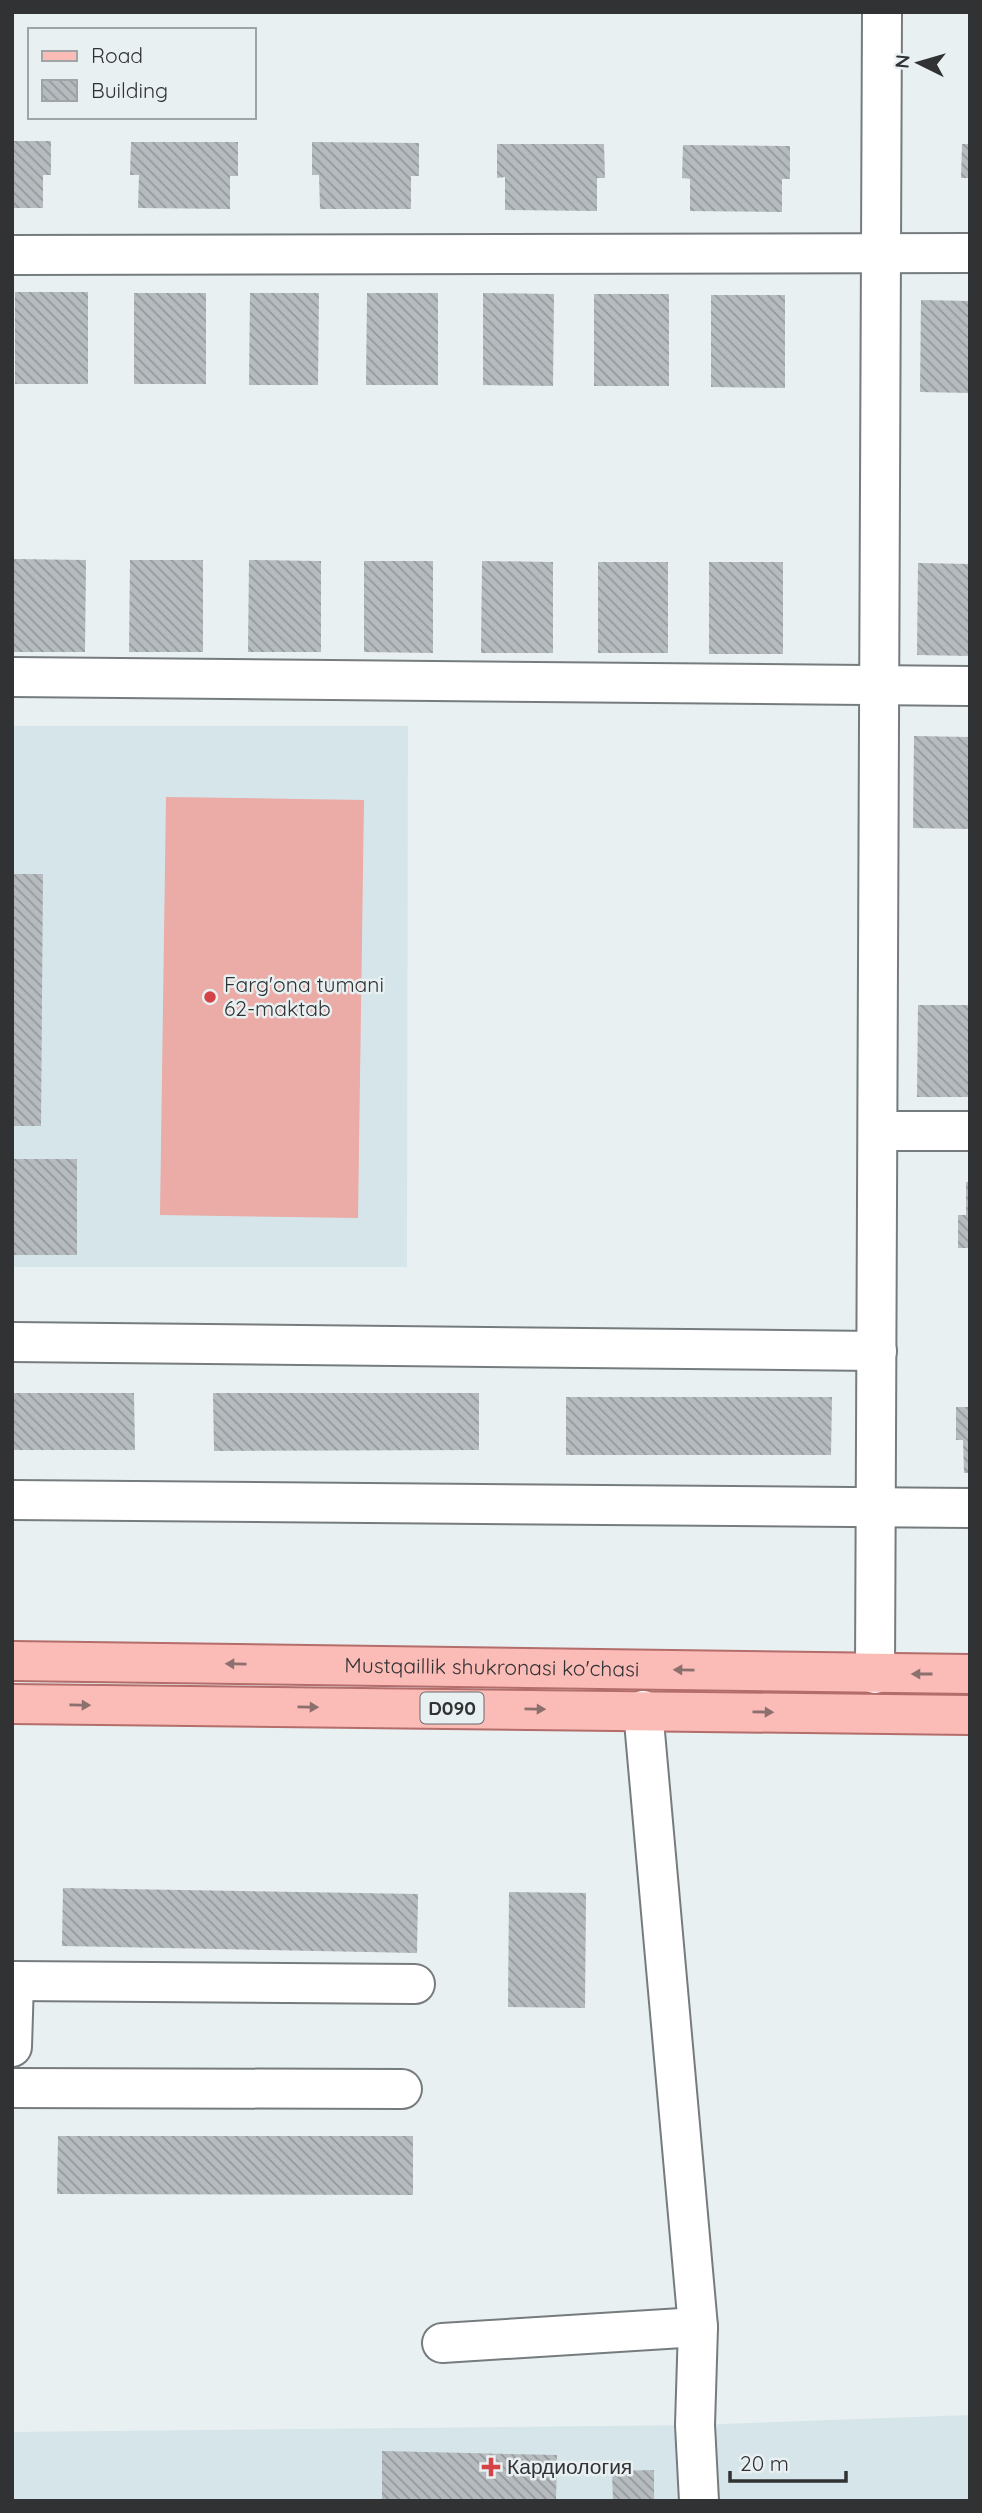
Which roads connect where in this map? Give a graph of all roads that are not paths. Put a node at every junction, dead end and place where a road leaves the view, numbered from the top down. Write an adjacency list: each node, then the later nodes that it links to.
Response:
1 (882, 12): 2 (street)
2 (882, 253): 3 (street); 4 (street); 6 (street)
3 (970, 253)
4 (12, 255)
5 (12, 677): 6 (street)
6 (877, 685): 7 (street); 9 (street)
7 (970, 686)
8 (970, 1131): 9 (street)
9 (878, 1132): 11 (street)
10 (12, 1342): 11 (street)
11 (877, 1351): 13 (street)
12 (12, 1500): 13 (street)
13 (875, 1507): 14 (street); 16 (street)
14 (970, 1507)
15 (12, 1661): 16 (main road, Mustqaillik shukronasi ko'chasi / D090, one-way to 15)
16 (875, 1674): 17 (main road, Mustqaillik shukronasi ko'chasi / D090, one-way to 16)
17 (970, 1674)
18 (12, 1704): 19 (main road, Mustqaillik shukronasi ko'chasi / D090, one-way to 19)
19 (643, 1710): 20 (main road, Mustqaillik shukronasi ko'chasi / D090, one-way to 20); 26 (street)
20 (970, 1715)
21 (13, 1981): 22 (street); 23 (street)
22 (415, 1984)
23 (12, 2047)
24 (12, 2088): 25 (street)
25 (402, 2089)
26 (698, 2327): 27 (street); 28 (street)
27 (442, 2343)
28 (699, 2501)

